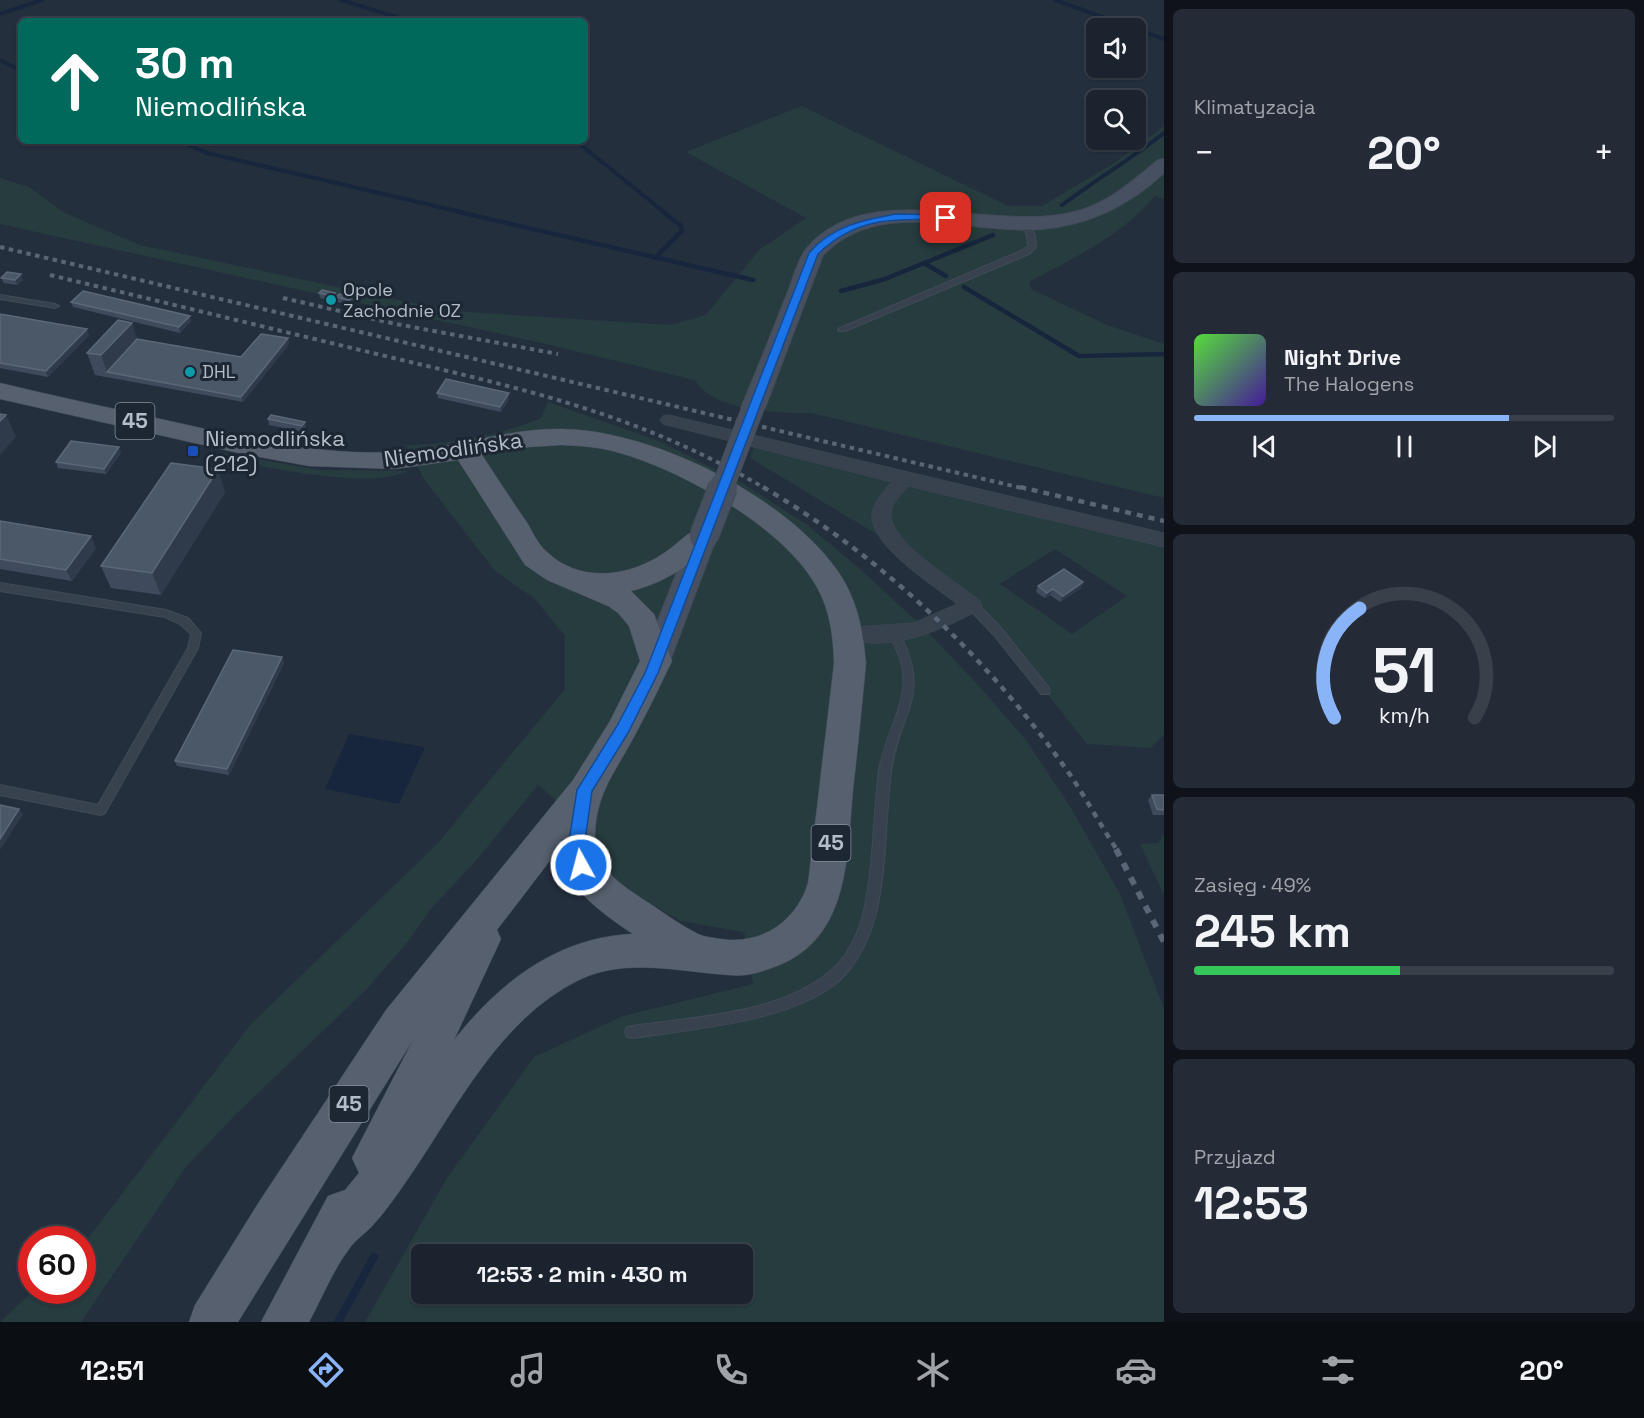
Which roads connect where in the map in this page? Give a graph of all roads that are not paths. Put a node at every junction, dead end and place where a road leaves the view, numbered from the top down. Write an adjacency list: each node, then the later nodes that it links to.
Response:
1 (1164, 164): 2 (main road)
2 (1025, 223): 5 (lane); 14 (main road, bridge)
3 (0, 297): 4 (lane)
4 (55, 306)
5 (842, 329)
6 (0, 391): 10 (main road, Niemodlińska / 45)
7 (669, 420): 12 (street)
8 (496, 444): 9 (main road, Niemodlińska / 45); 13 (main road); 19 (main road, Niemodlińska / 45)
9 (465, 450): 10 (main road, Niemodlińska / 45); 11 (main road)
10 (420, 458): 11 (main road)
11 (479, 474): 13 (main road)
12 (904, 479): 15 (street); 18 (street)
13 (513, 522): 16 (main road)
14 (704, 536): 16 (main road); 21 (main road)
15 (1164, 540)
16 (584, 585): 21 (main road)
17 (0, 587): 23 (lane)
18 (972, 605): 20 (street); 22 (lane)
19 (849, 633): 20 (street); 26 (main road, 45)
20 (895, 636): 27 (lane)
21 (656, 661): 24 (main road, 45)
22 (1045, 692)
23 (0, 790)
24 (585, 790): 25 (main road, 45); 26 (main road)
25 (501, 897): 28 (main road); 29 (main road, 45)
26 (693, 952): 28 (main road, 45)
27 (632, 1032)
28 (334, 1231): 30 (main road, 45)
29 (212, 1322)
30 (284, 1322)

